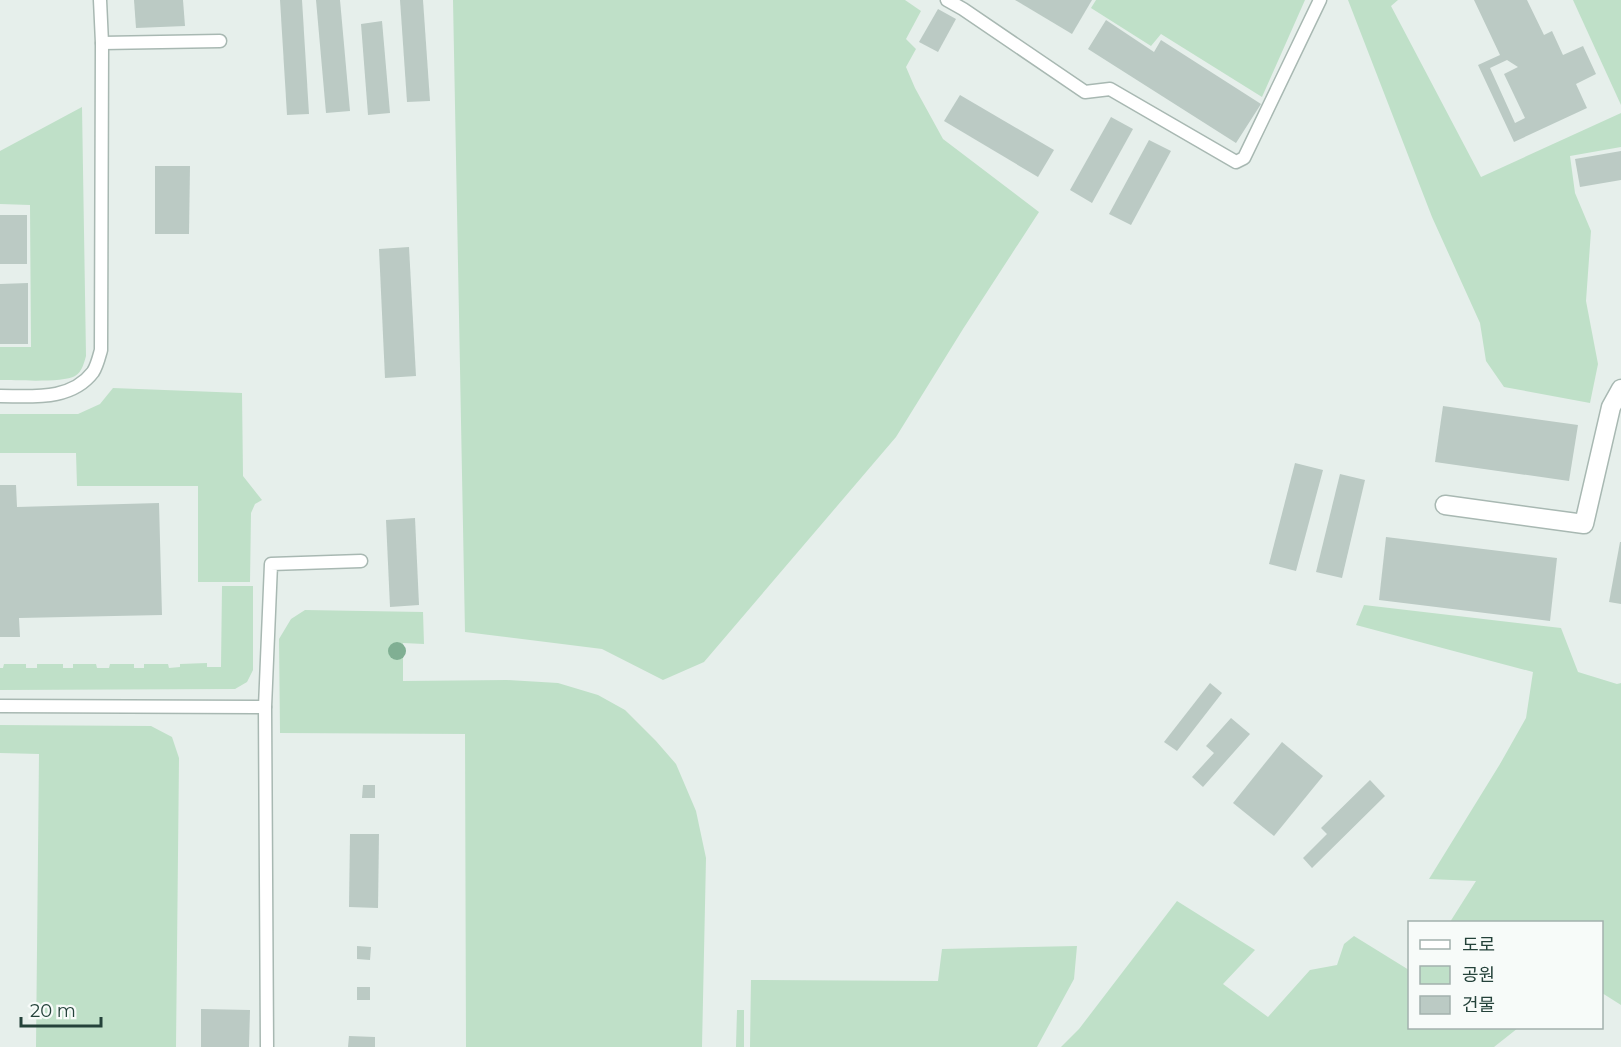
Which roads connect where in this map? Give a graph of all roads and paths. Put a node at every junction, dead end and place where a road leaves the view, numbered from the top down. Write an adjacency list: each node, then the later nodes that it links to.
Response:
1 (100, 0): 5 (lane)
2 (947, 0): 3 (lane)
3 (1320, 0)
4 (220, 41): 5 (lane)
5 (102, 43): 7 (lane)
6 (1621, 389): 8 (street)
7 (0, 396)
8 (1445, 505)
9 (361, 561): 11 (lane)
10 (0, 706): 11 (lane)
11 (265, 707): 12 (lane)
12 (267, 1047)

